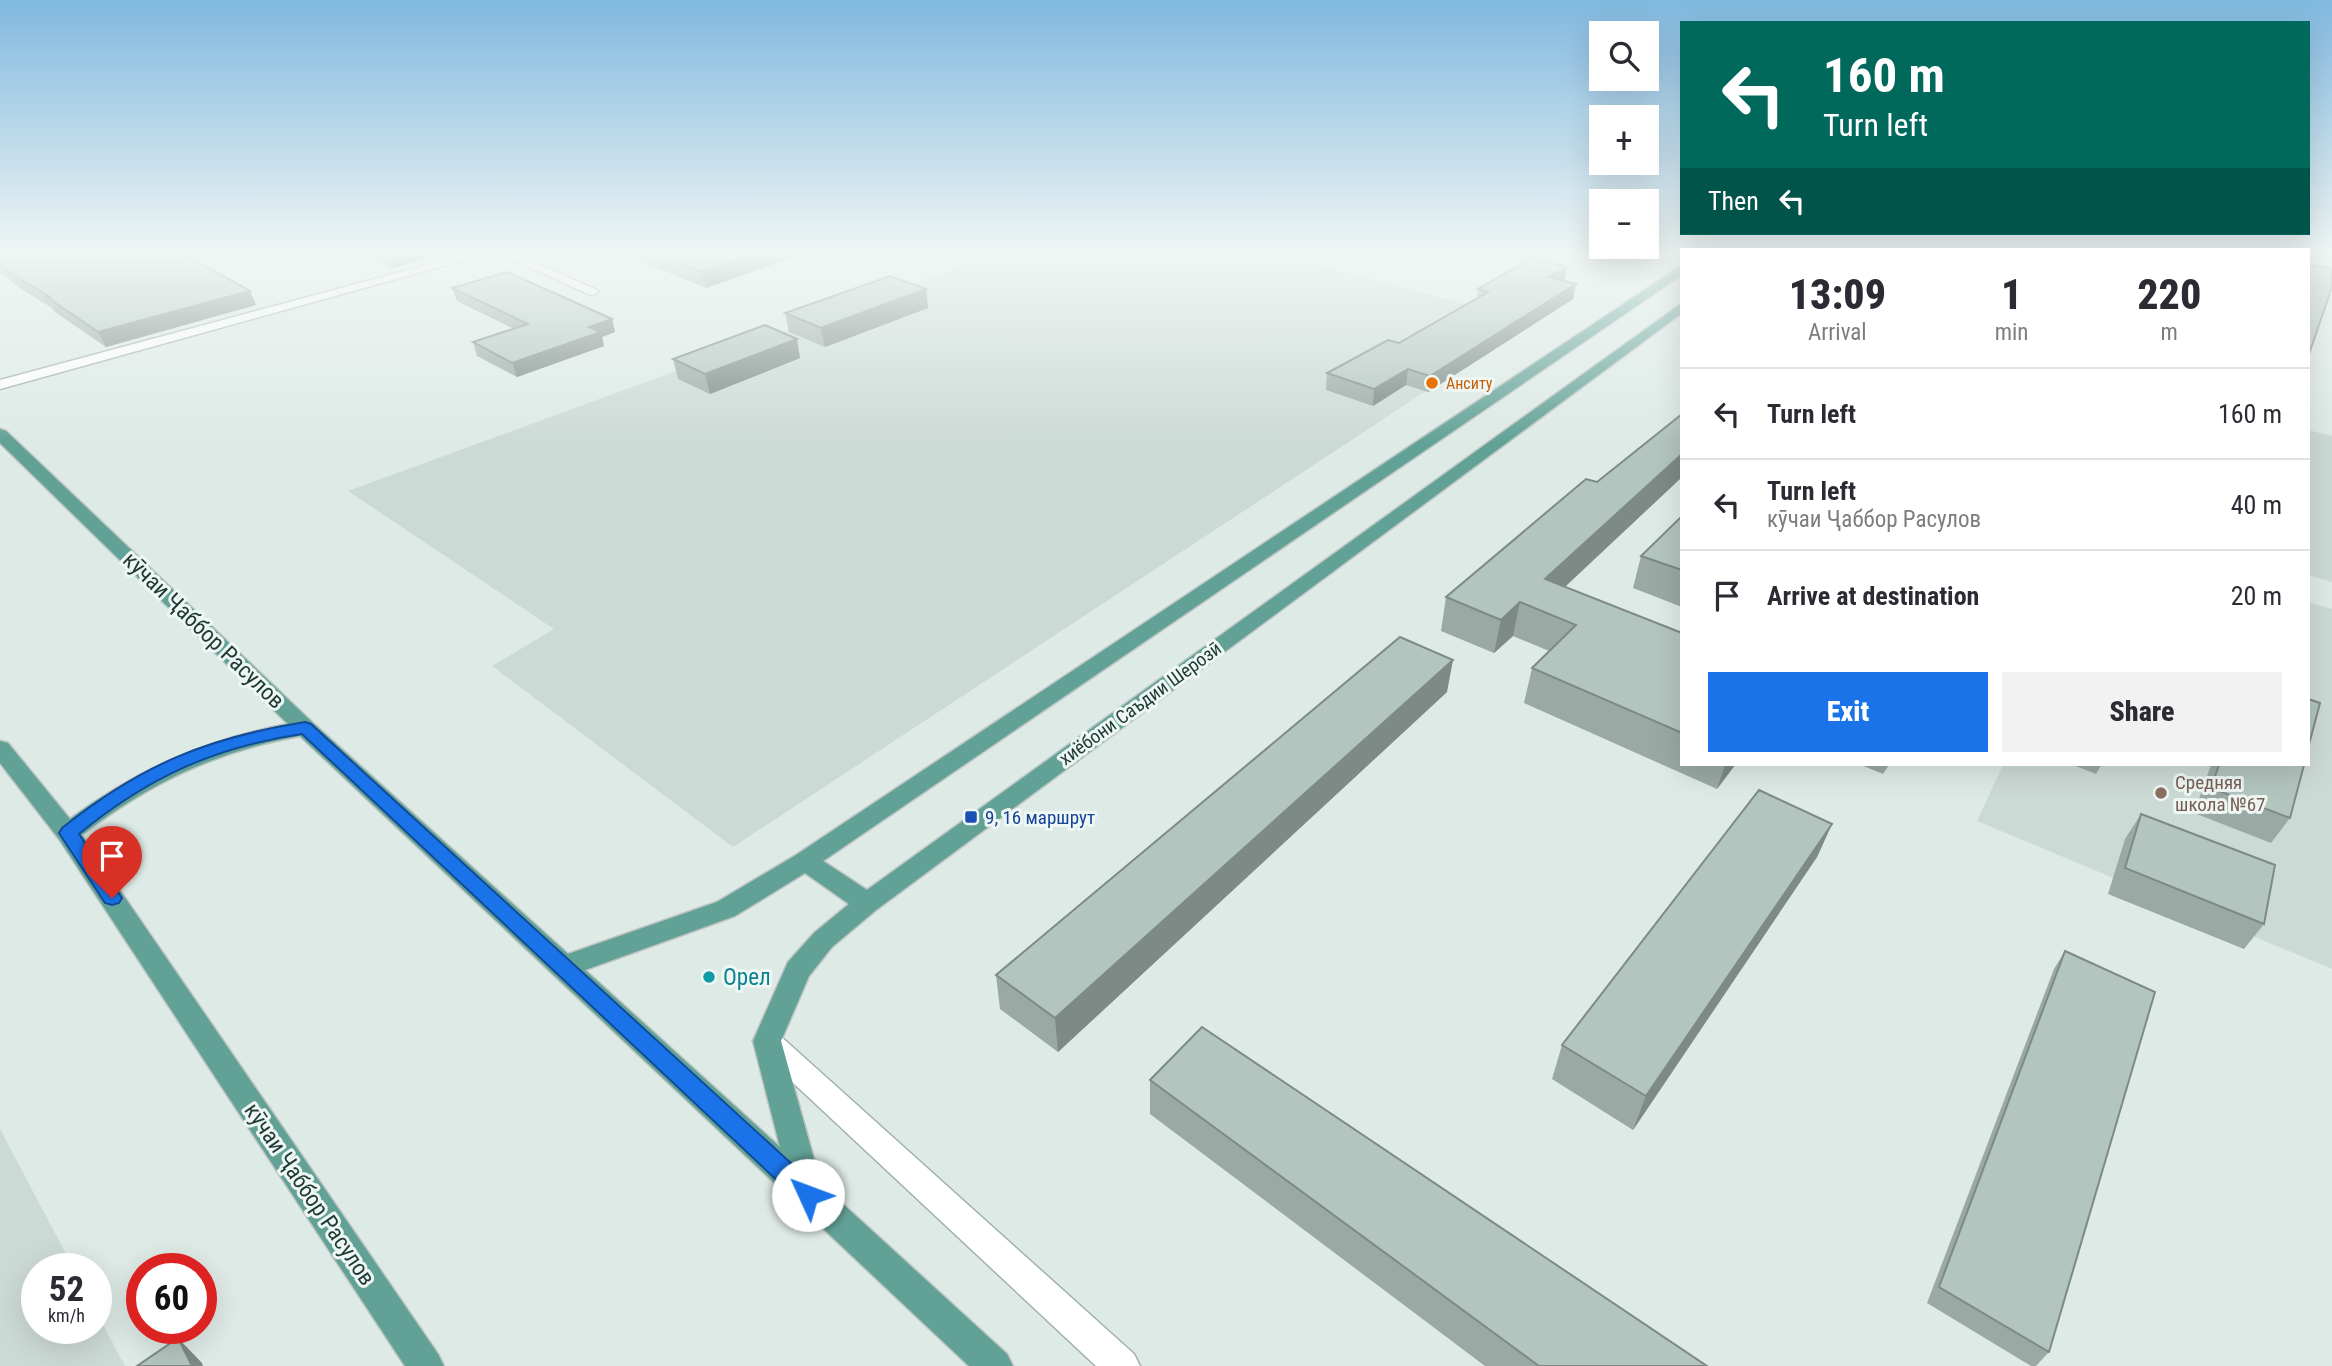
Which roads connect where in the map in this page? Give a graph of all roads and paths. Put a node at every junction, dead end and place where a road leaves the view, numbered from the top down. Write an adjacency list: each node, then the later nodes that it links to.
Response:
1 (250, 317): 4 (street)
2 (1611, 317): 9 (main road)
3 (1669, 317): 10 (main road, хиёбони Саъдии Шерозӣ)
4 (0, 385)
5 (0, 434): 6 (main road, кӯчаи Ҷаббор Расулов)
6 (305, 728): 8 (main road); 11 (main road, кӯчаи Ҷаббор Расулов)
7 (0, 748): 8 (main road, кӯчаи Ҷаббор Расулов)
8 (68, 833): 14 (main road, кӯчаи Ҷаббор Расулов)
9 (805, 861): 10 (main road); 11 (main road)
10 (867, 903): 12 (main road, хиёбони Саъдии Шерозӣ)
11 (562, 967): 13 (main road, кӯчаи Ҷаббор Расулов)
12 (767, 1041): 13 (main road); 16 (street)
13 (808, 1195): 15 (main road, кӯчаи Ҷаббор Расулов)
14 (426, 1366)
15 (995, 1366)
16 (1122, 1366)

